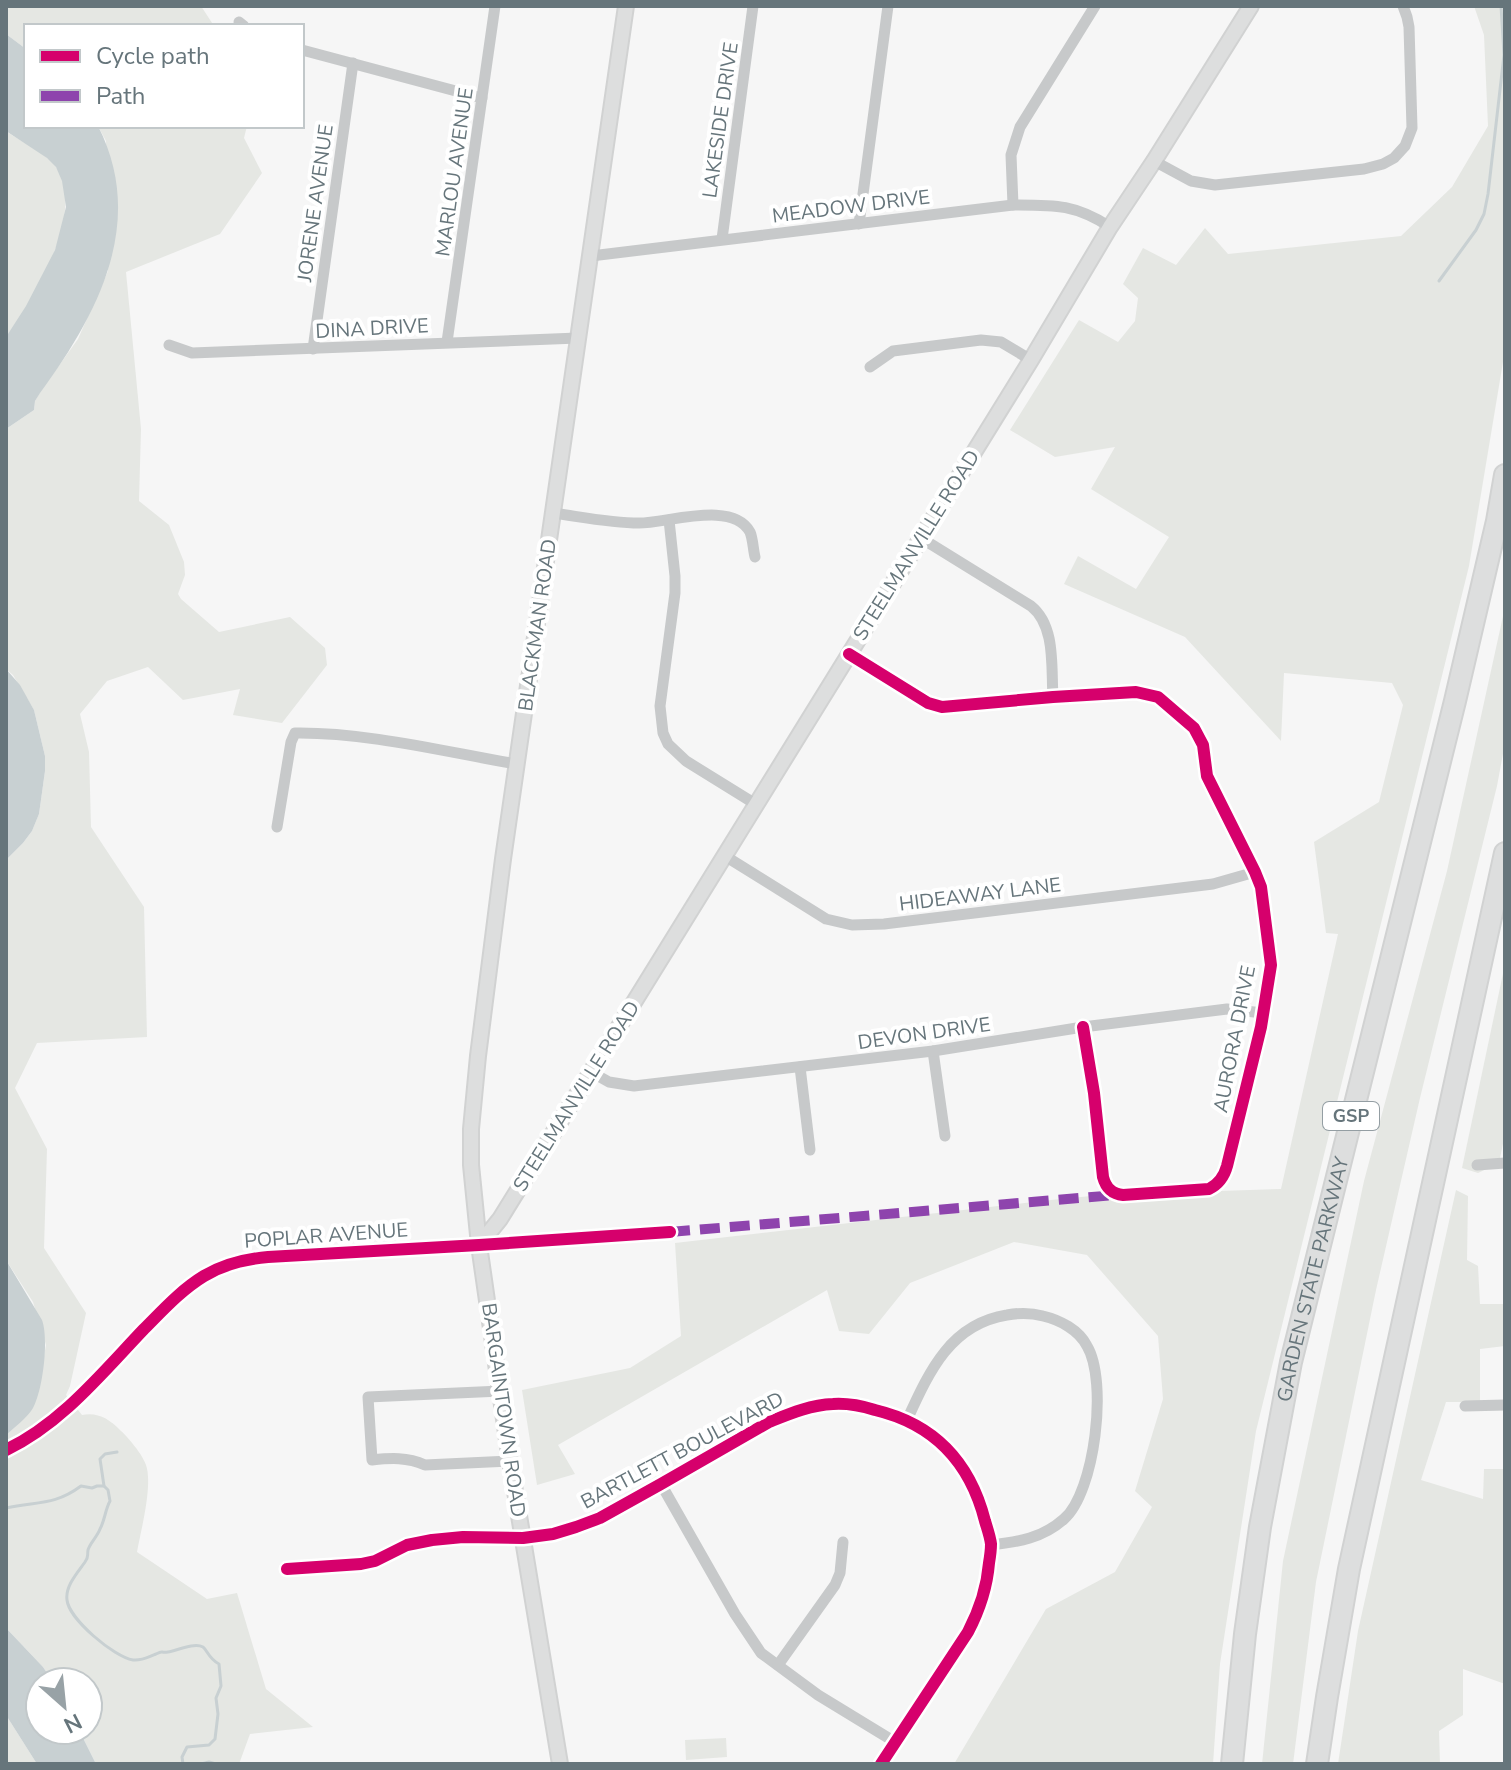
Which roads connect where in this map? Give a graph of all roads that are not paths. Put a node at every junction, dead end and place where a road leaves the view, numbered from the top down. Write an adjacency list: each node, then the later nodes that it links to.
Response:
1 (495, 6): 10 (street, MARLOU AVENUE)
2 (626, 6): 16 (main road, BLACKMAN ROAD)
3 (753, 6): 15 (street, LAKESIDE DRIVE)
4 (888, 6): 13 (street)
5 (1095, 6): 12 (street)
6 (1251, 6): 11 (main road, STEELMANVILLE ROAD)
7 (1403, 6): 11 (street)
8 (304, 51): 9 (street)
9 (353, 63): 10 (street); 20 (street, JORENE AVENUE)
10 (482, 98): 18 (street, MARLOU AVENUE)
11 (1154, 161): 14 (main road, STEELMANVILLE ROAD)
12 (1013, 205): 13 (street, MEADOW DRIVE); 14 (street, MEADOW DRIVE)
13 (859, 224): 15 (street, MEADOW DRIVE)
14 (1110, 227): 21 (main road, STEELMANVILLE ROAD)
15 (722, 239): 16 (street, MEADOW DRIVE)
16 (591, 256): 17 (main road, BLACKMAN ROAD)
17 (578, 338): 18 (street, DINA DRIVE); 24 (main road, BLACKMAN ROAD)
18 (447, 342): 20 (street, DINA DRIVE)
19 (169, 345): 20 (street, DINA DRIVE)
20 (313, 349)
21 (1031, 360): 22 (street); 26 (main road, STEELMANVILLE ROAD)
22 (870, 367)
23 (1505, 475): 62 (highway, GARDEN STATE PARKWAY / GSP)
24 (553, 513): 25 (street); 30 (main road, BLACKMAN ROAD)
25 (669, 520): 27 (street); 31 (street)
26 (921, 538): 28 (main road, STEELMANVILLE ROAD); 29 (street)
27 (755, 557)
28 (849, 654): 29 (street, AURORA DRIVE); 31 (main road, STEELMANVILLE ROAD)
29 (1053, 697): 35 (street, AURORA DRIVE)
30 (516, 764): 32 (street); 46 (main road, BLACKMAN ROAD)
31 (757, 805): 34 (main road, STEELMANVILLE ROAD)
32 (277, 827)
33 (1505, 853): 63 (highway)
34 (725, 856): 35 (street, HIDEAWAY LANE); 40 (main road, STEELMANVILLE ROAD)
35 (1255, 872): 36 (street, AURORA DRIVE)
36 (1263, 1013): 37 (street, DEVON DRIVE); 37 (street, AURORA DRIVE)
37 (1083, 1027): 38 (street, DEVON DRIVE)
38 (933, 1051): 39 (street, DEVON DRIVE); 41 (street)
39 (800, 1067): 40 (street, DEVON DRIVE); 42 (street)
40 (591, 1072): 46 (main road, STEELMANVILLE ROAD)
41 (945, 1136)
42 (810, 1150)
43 (1505, 1163): 44 (street)
44 (1477, 1165)
45 (670, 1232): 46 (street, POPLAR AVENUE)
46 (479, 1245): 47 (main road, BARGAINTOWN ROAD); 51 (street, POPLAR AVENUE)
47 (501, 1391): 52 (main road, BARGAINTOWN ROAD); 52 (street)
48 (1505, 1405): 49 (street)
49 (1465, 1406)
50 (907, 1420): 53 (street, BARTLETT BOULEVARD); 56 (street, BARTLETT BOULEVARD); 56 (street)
51 (6, 1450)
52 (510, 1461): 54 (main road, BARGAINTOWN ROAD)
53 (661, 1484): 54 (street, BARTLETT BOULEVARD); 58 (street)
54 (523, 1538): 57 (street, BARTLETT BOULEVARD); 60 (main road, BARGAINTOWN ROAD)
55 (843, 1542): 58 (street)
56 (991, 1545): 59 (street, BARTLETT BOULEVARD)
57 (287, 1569)
58 (778, 1665): 59 (street)
59 (895, 1742): 61 (street, BARTLETT BOULEVARD)
60 (560, 1764)
61 (881, 1764)
62 (1232, 1764)
63 (1317, 1764)

